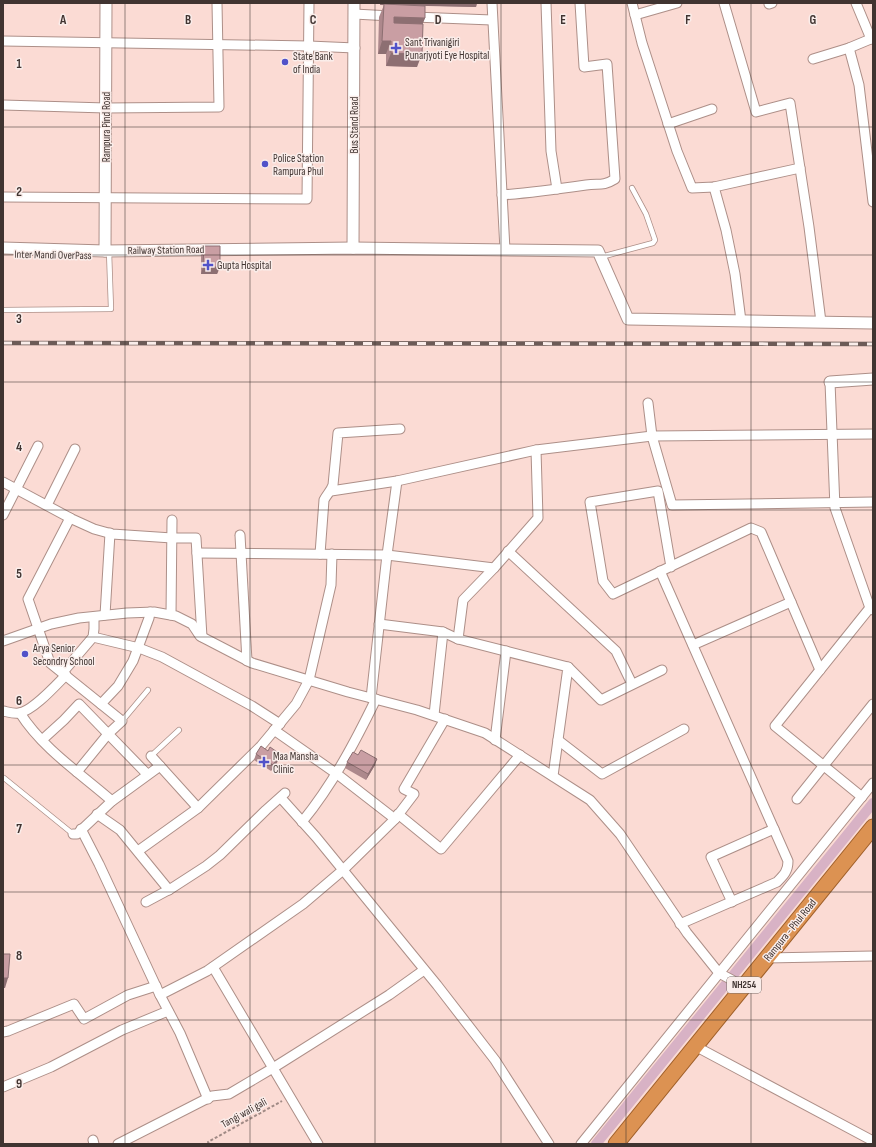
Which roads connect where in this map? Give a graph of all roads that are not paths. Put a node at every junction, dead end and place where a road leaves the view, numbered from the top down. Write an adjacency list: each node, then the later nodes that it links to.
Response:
1 (106, 3): 17 (street, Rampura Pind Road)
2 (217, 3): 18 (street)
3 (309, 3): 19 (street)
4 (354, 3): 12 (street, Bus Stand Road)
5 (492, 3): 14 (street)
6 (546, 3): 30 (street)
7 (580, 3): 30 (street)
8 (632, 3): 13 (street)
9 (677, 3): 13 (street)
10 (724, 3): 27 (street)
11 (856, 3): 15 (street)
12 (354, 14): 14 (street); 20 (street, Bus Stand Road)
13 (635, 15): 26 (street)
14 (492, 20): 31 (street)
15 (872, 39): 21 (street)
16 (3, 41): 17 (street)
17 (106, 43): 18 (street); 24 (street, Rampura Pind Road)
18 (218, 45): 19 (street); 24 (street)
19 (309, 46): 20 (street); 33 (street)
20 (354, 48): 36 (street, Bus Stand Road)
21 (849, 48): 22 (street); 34 (street)
22 (813, 59)
23 (3, 105): 24 (street)
24 (106, 108): 33 (street, Rampura Pind Road)
25 (712, 109): 26 (street)
26 (668, 124): 28 (street)
27 (800, 168): 28 (street); 43 (street)
28 (714, 187): 42 (street)
29 (632, 188): 40 (lane)
30 (557, 189): 31 (street)
31 (502, 195): 37 (street)
32 (3, 197): 33 (street)
33 (105, 199): 38 (street, Rampura Pind Road)
34 (873, 202)
35 (3, 248): 38 (street, Railway Station Road)
36 (354, 248): 37 (street, Railway Station Road); 38 (street, Railway Station Road)
37 (505, 250): 40 (street, Railway Station Road)
38 (106, 253): 39 (street, Inter Mandi OverPass); 41 (lane)
39 (3, 254)
40 (601, 257): 42 (street)
41 (3, 310)
42 (741, 321): 43 (street)
43 (820, 322): 44 (street)
44 (873, 323)
45 (873, 379): 46 (street)
46 (830, 382): 49 (street)
47 (648, 403): 51 (street)
48 (400, 429): 58 (street)
49 (832, 434): 50 (street); 51 (street); 59 (street)
50 (873, 434)
51 (652, 436): 54 (street); 59 (street)
52 (38, 446): 57 (street)
53 (75, 450): 61 (street)
54 (536, 450): 56 (street); 68 (street)
55 (3, 482): 57 (street)
56 (397, 482): 58 (street); 73 (street)
57 (16, 489): 61 (street); 62 (street)
58 (331, 491): 71 (street)
59 (835, 502): 60 (street); 78 (street)
60 (873, 502)
61 (47, 505): 63 (street)
62 (3, 515)
63 (70, 518): 65 (street); 84 (street)
64 (172, 520): 67 (street)
65 (110, 534): 67 (street); 80 (street)
66 (240, 535): 70 (street)
67 (172, 538): 69 (street); 81 (street)
68 (508, 551): 75 (street); 99 (street)
69 (197, 553): 70 (street); 87 (street)
70 (241, 553): 71 (street); 93 (street)
71 (320, 554): 72 (street)
72 (332, 554): 73 (street); 98 (street)
73 (387, 555): 75 (street); 83 (street)
74 (671, 566): 76 (street); 76 (street); 77 (street)
75 (494, 568): 88 (street)
76 (660, 571): 90 (street)
77 (791, 602): 90 (street); 96 (street)
78 (872, 607): 96 (street)
79 (150, 612): 80 (street); 81 (street); 91 (street)
80 (105, 615): 82 (street)
81 (171, 615): 87 (street)
82 (94, 617): 84 (street); 86 (street)
83 (379, 624): 85 (street); 101 (street)
84 (38, 629): 89 (street); 97 (street)
85 (443, 632): 88 (street); 106 (street)
86 (92, 637): 91 (street); 97 (street)
87 (202, 637): 93 (street)
88 (458, 639): 92 (street)
89 (3, 641)
90 (693, 645): 135 (street)
91 (139, 648): 102 (street); 109 (street)
92 (506, 651): 94 (street); 114 (street)
93 (247, 661): 98 (street)
94 (568, 668): 99 (street); 115 (street)
95 (662, 670): 99 (street)
96 (820, 670): 119 (street)
97 (64, 673): 102 (street); 105 (street)
98 (309, 680): 101 (street); 109 (street)
99 (632, 684)
100 (148, 690): 108 (lane)
101 (374, 698): 106 (street); 122 (street)
102 (102, 704): 108 (street)
103 (873, 704): 119 (street)
104 (3, 711): 105 (street)
105 (20, 713): 113 (street)
106 (434, 715): 107 (street)
107 (444, 719): 114 (street); 131 (street)
108 (122, 721): 112 (street)
109 (277, 727): 122 (street); 129 (street)
110 (684, 729): 115 (street)
111 (179, 730): 117 (lane)
112 (108, 734): 113 (street); 120 (street); 121 (street)
113 (42, 740): 120 (street)
114 (495, 740): 116 (street)
115 (558, 740): 123 (street)
116 (520, 755): 123 (street); 131 (street)
117 (151, 756): 118 (street)
118 (160, 766): 121 (street); 129 (street)
119 (824, 766): 126 (street); 127 (street)
120 (78, 772): 128 (street)
121 (147, 774): 128 (street)
122 (337, 774): 131 (street); 132 (street)
123 (553, 776): 142 (street)
124 (4, 778): 136 (lane)
125 (873, 783): 126 (street)
126 (862, 796): 147 (street)
127 (797, 799)
128 (112, 801): 130 (street)
129 (198, 808): 137 (street)
130 (98, 814): 134 (street); 137 (street)
131 (397, 817): 138 (street)
132 (302, 822): 138 (street); 139 (street)
133 (873, 827): 144 (highway, Rampura - Phul Road / NH254)
134 (81, 829): 136 (street); 149 (street)
135 (774, 829): 141 (street); 141 (street)
136 (73, 834)
137 (138, 851): 139 (street)
138 (344, 870): 145 (street); 146 (street)
139 (169, 890): 140 (street)
140 (146, 902)
141 (732, 902): 142 (street)
142 (680, 924): 147 (street)
143 (873, 956): 144 (street)
144 (766, 958): 148 (highway, Rampura - Phul Road / NH254)
145 (213, 967): 150 (street); 154 (street)
146 (424, 970): 154 (street); 158 (street)
147 (720, 973): 148 (street); 161 (street)
148 (737, 984): 153 (highway, Rampura - Phul Road / NH254)
149 (156, 986): 150 (street); 152 (street)
150 (160, 995): 151 (street)
151 (168, 1011): 155 (street); 156 (street)
152 (3, 1032)
153 (695, 1046): 157 (street); 162 (highway, Rampura - Phul Road / NH254)
154 (273, 1068): 156 (street); 160 (street)
155 (3, 1087)
156 (208, 1098): 159 (street)
157 (873, 1141)
158 (546, 1143)
159 (118, 1144)
160 (318, 1144)
161 (581, 1144)
162 (616, 1144)

